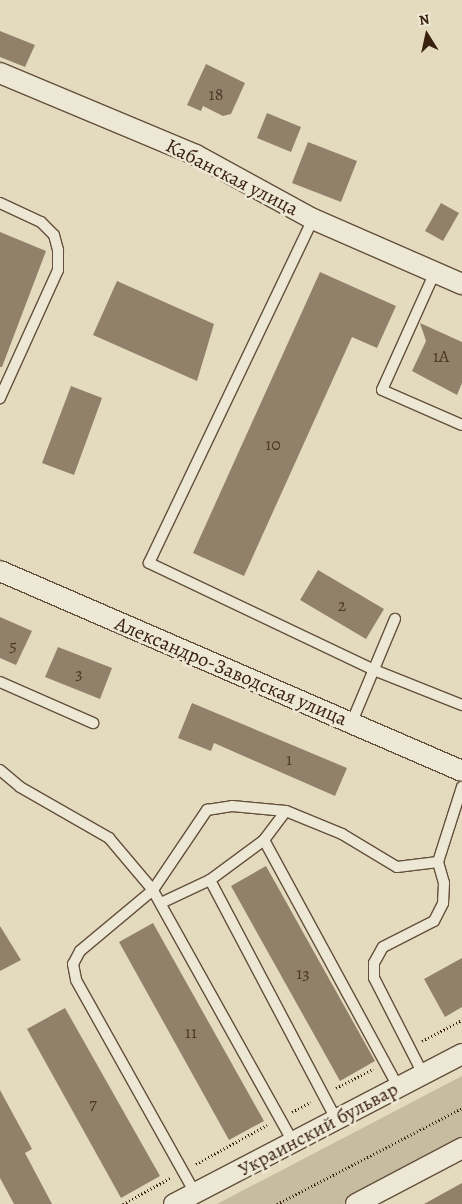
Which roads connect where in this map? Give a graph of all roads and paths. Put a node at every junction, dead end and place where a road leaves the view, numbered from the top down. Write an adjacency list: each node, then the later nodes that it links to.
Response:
1 (0, 73): 3 (street, Кабанская улица)
2 (0, 203): 6 (lane)
3 (313, 219): 4 (street, Кабанская улица); 10 (lane)
4 (435, 272): 5 (street, Кабанская улица); 7 (lane)
5 (462, 284)
6 (0, 398)
7 (462, 425)
8 (0, 571): 14 (street, Александро-Заводская улица)
9 (395, 619): 10 (lane)
10 (374, 670): 12 (lane); 14 (lane)
11 (0, 682): 13 (lane)
12 (462, 705)
13 (93, 723)
14 (352, 724): 16 (street, Александро-Заводская улица)
15 (0, 770): 22 (lane)
16 (462, 771)
17 (462, 787): 20 (lane)
18 (286, 811): 19 (lane); 20 (lane); 22 (lane)
19 (264, 840): 21 (lane); 26 (lane)
20 (438, 862): 25 (lane)
21 (210, 880): 23 (lane); 28 (lane)
22 (154, 890): 23 (lane); 31 (lane)
23 (161, 903): 29 (lane)
24 (462, 1054): 25 (street, Украинский бульвар)
25 (423, 1074): 26 (street, Украинский бульвар)
26 (398, 1087): 28 (street, Украинский бульвар)
27 (462, 1108): 34 (path)
28 (336, 1119): 29 (street, Украинский бульвар)
29 (293, 1142): 31 (street, Украинский бульвар)
30 (462, 1148): 32 (street)
31 (195, 1193): 33 (street, Украинский бульвар)
32 (359, 1203)
33 (174, 1204)
34 (278, 1204)

